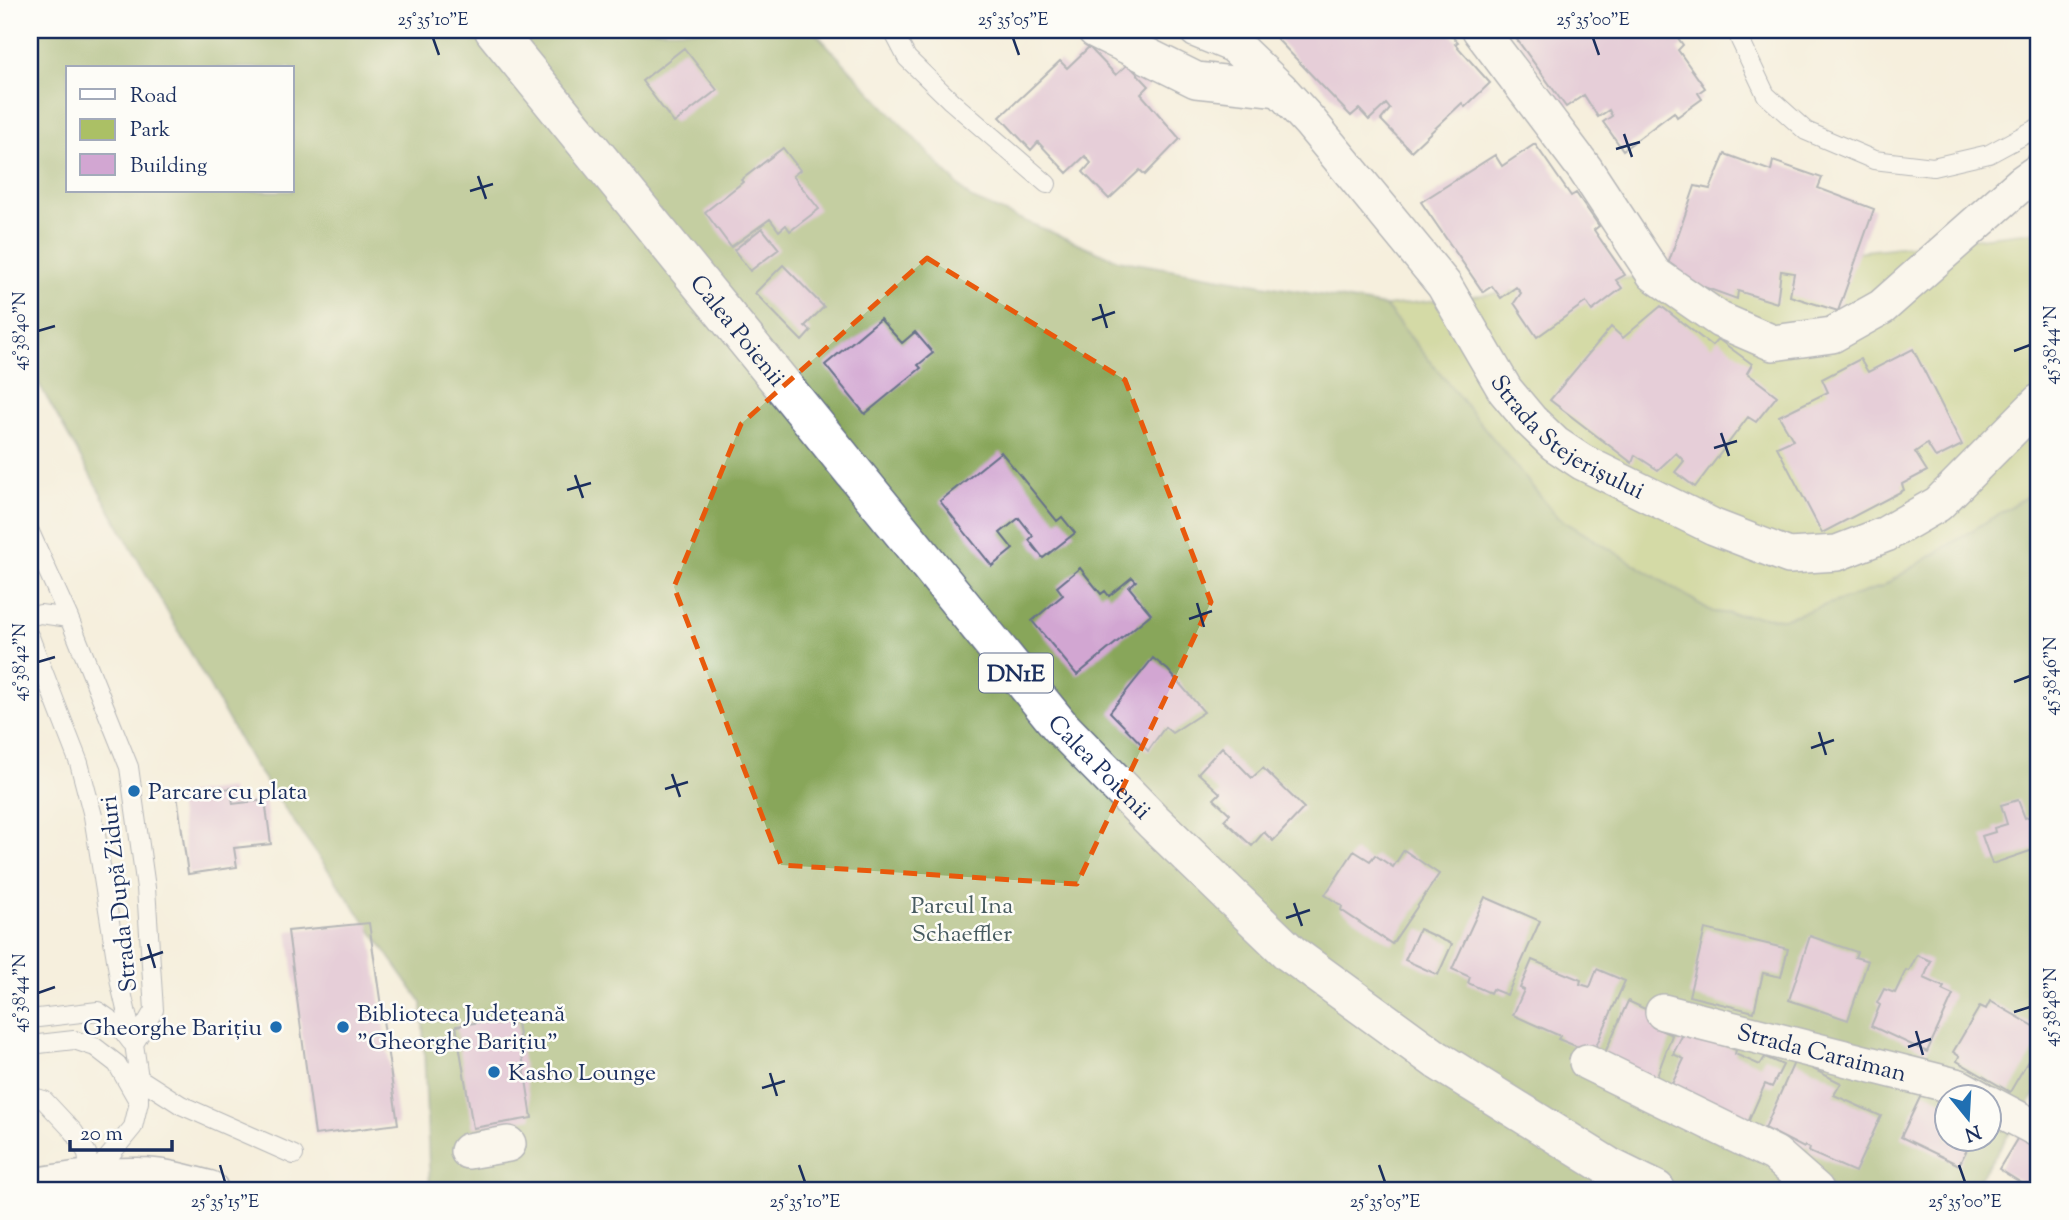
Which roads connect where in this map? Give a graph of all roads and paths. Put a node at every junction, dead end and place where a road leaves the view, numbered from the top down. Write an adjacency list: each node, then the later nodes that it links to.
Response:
1 (494, 30): 33 (main road, Calea Poienii / DN1E)
2 (895, 30): 10 (lane)
3 (1095, 30): 7 (street)
4 (1197, 30): 7 (street, Strada Stejerișului)
5 (1480, 30): 9 (street)
6 (1738, 30): 8 (lane)
7 (1280, 89): 11 (street, Strada Stejerișului)
8 (2039, 127)
9 (2039, 171)
10 (1047, 184)
11 (2039, 402)
12 (30, 531): 14 (lane, Strada După Ziduri)
13 (30, 617): 14 (lane)
14 (69, 618): 18 (lane, Strada După Ziduri)
15 (30, 637): 18 (lane, Strada După Ziduri)
16 (1663, 1012): 22 (street, Strada Caraiman)
17 (30, 1019): 18 (lane)
18 (134, 1044): 21 (lane, Strada După Ziduri)
19 (30, 1045): 24 (lane)
20 (1587, 1062): 34 (street)
21 (139, 1078): 24 (lane, Strada După Ziduri); 29 (lane)
22 (1947, 1084)
23 (34, 1102): 30 (lane)
24 (139, 1102): 30 (lane, Strada După Ziduri)
25 (2002, 1110): 26 (street)
26 (2039, 1130)
27 (508, 1144): 28 (street)
28 (468, 1151)
29 (294, 1155)
30 (90, 1184): 31 (main road); 32 (main road)
31 (30, 1188)
32 (209, 1190)
33 (1656, 1190)
34 (1816, 1190)

